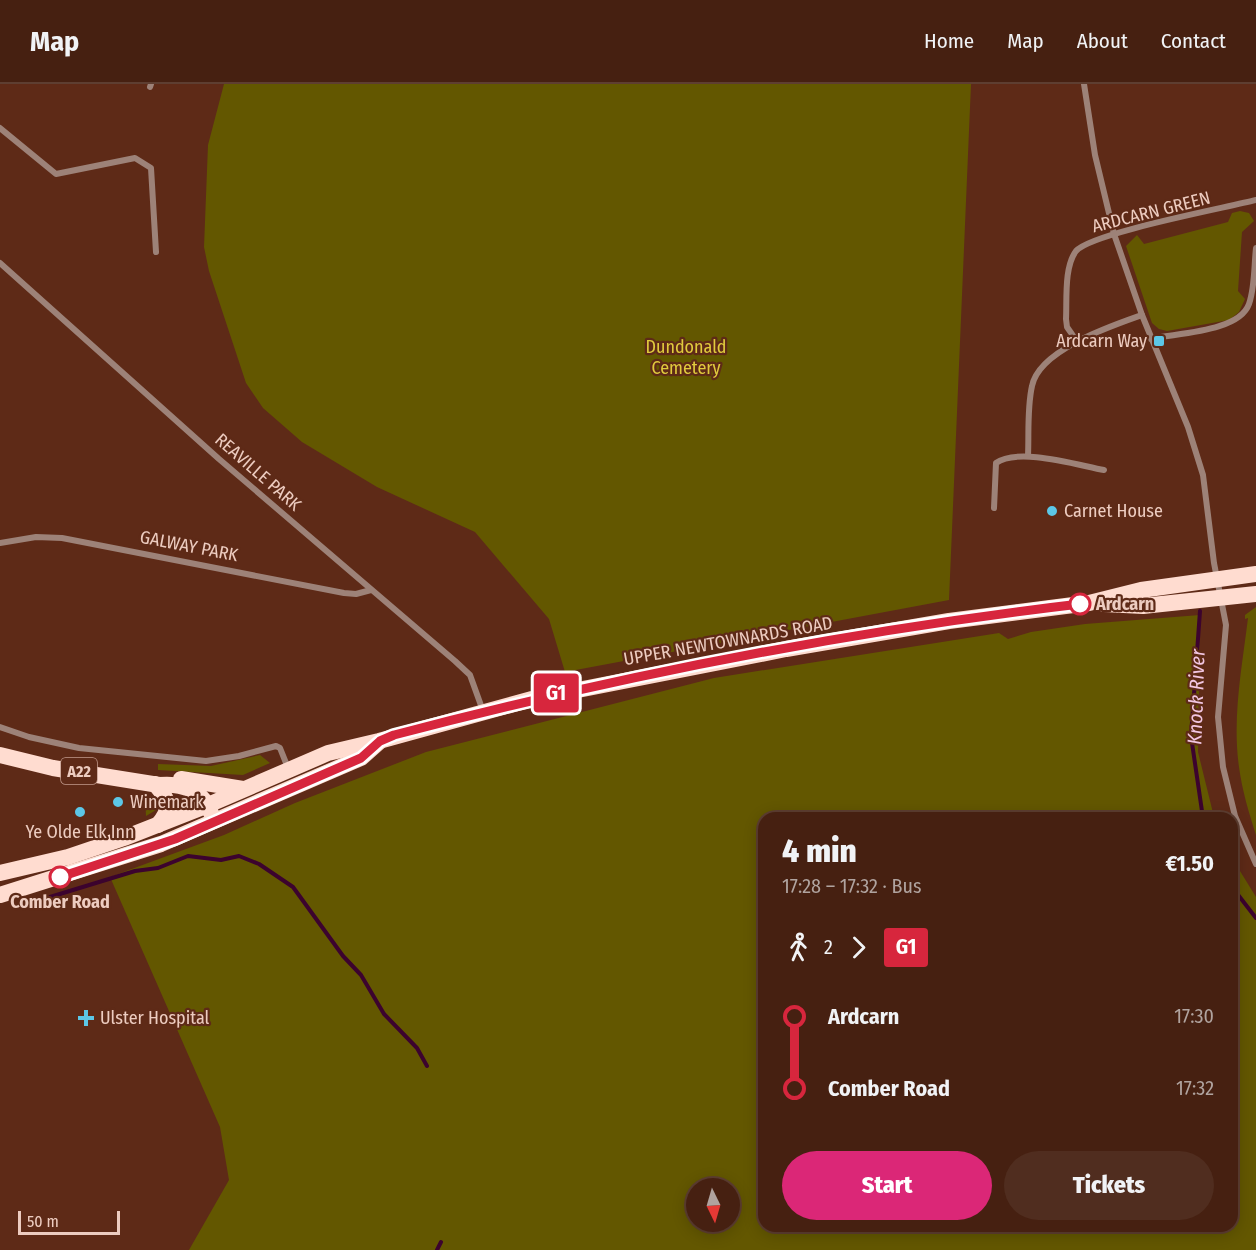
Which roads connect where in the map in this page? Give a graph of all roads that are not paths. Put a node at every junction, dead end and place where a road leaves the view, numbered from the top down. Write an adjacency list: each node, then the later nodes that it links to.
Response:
1 (1084, 84): 4 (street)
2 (0, 128): 6 (street)
3 (1256, 201): 4 (street, ARDCARN GREEN)
4 (1114, 234): 8 (street); 10 (street, ARDCARN GREEN)
5 (1256, 248): 9 (street)
6 (156, 252)
7 (0, 263): 17 (street, REAVILLE PARK)
8 (1142, 315): 9 (street); 10 (street)
9 (1151, 339): 16 (street)
10 (1076, 340): 11 (street)
11 (1028, 456): 12 (street); 13 (street)
12 (1104, 470)
13 (994, 508)
14 (0, 543): 17 (street, GALWAY PARK)
15 (1256, 574): 16 (highway, UPPER NEWTOWNARDS ROAD)
16 (1217, 579): 19 (street); 20 (highway, UPPER NEWTOWNARDS ROAD)
17 (371, 590): 21 (street, REAVILLE PARK)
18 (1256, 594): 19 (highway, UPPER NEWTOWNARDS ROAD)
19 (1221, 598): 20 (highway, UPPER NEWTOWNARDS ROAD); 29 (street)
20 (1089, 603): 21 (highway, UPPER NEWTOWNARDS ROAD)
21 (483, 712): 23 (highway, UPPER NEWTOWNARDS ROAD)
22 (0, 727): 25 (street)
23 (380, 741): 25 (highway, UPPER NEWTOWNARDS ROAD); 30 (highway, UPPER NEWTOWNARDS ROAD)
24 (0, 756): 26 (highway, A22)
25 (288, 769): 27 (highway, UPPER NEWTOWNARDS ROAD)
26 (157, 785): 27 (highway, A22); 28 (highway, A22); 32 (highway)
27 (243, 789): 28 (highway, UPPER NEWTOWNARDS ROAD)
28 (208, 805): 30 (highway); 32 (highway, UPPER NEWTOWNARDS ROAD)
29 (1234, 812)
30 (214, 822): 35 (highway, UPPER NEWTOWNARDS ROAD)
31 (1238, 823): 33 (street)
32 (158, 825): 34 (highway, UPPER NEWTOWNARDS ROAD)
33 (1256, 864)
34 (0, 873)
35 (0, 895)

